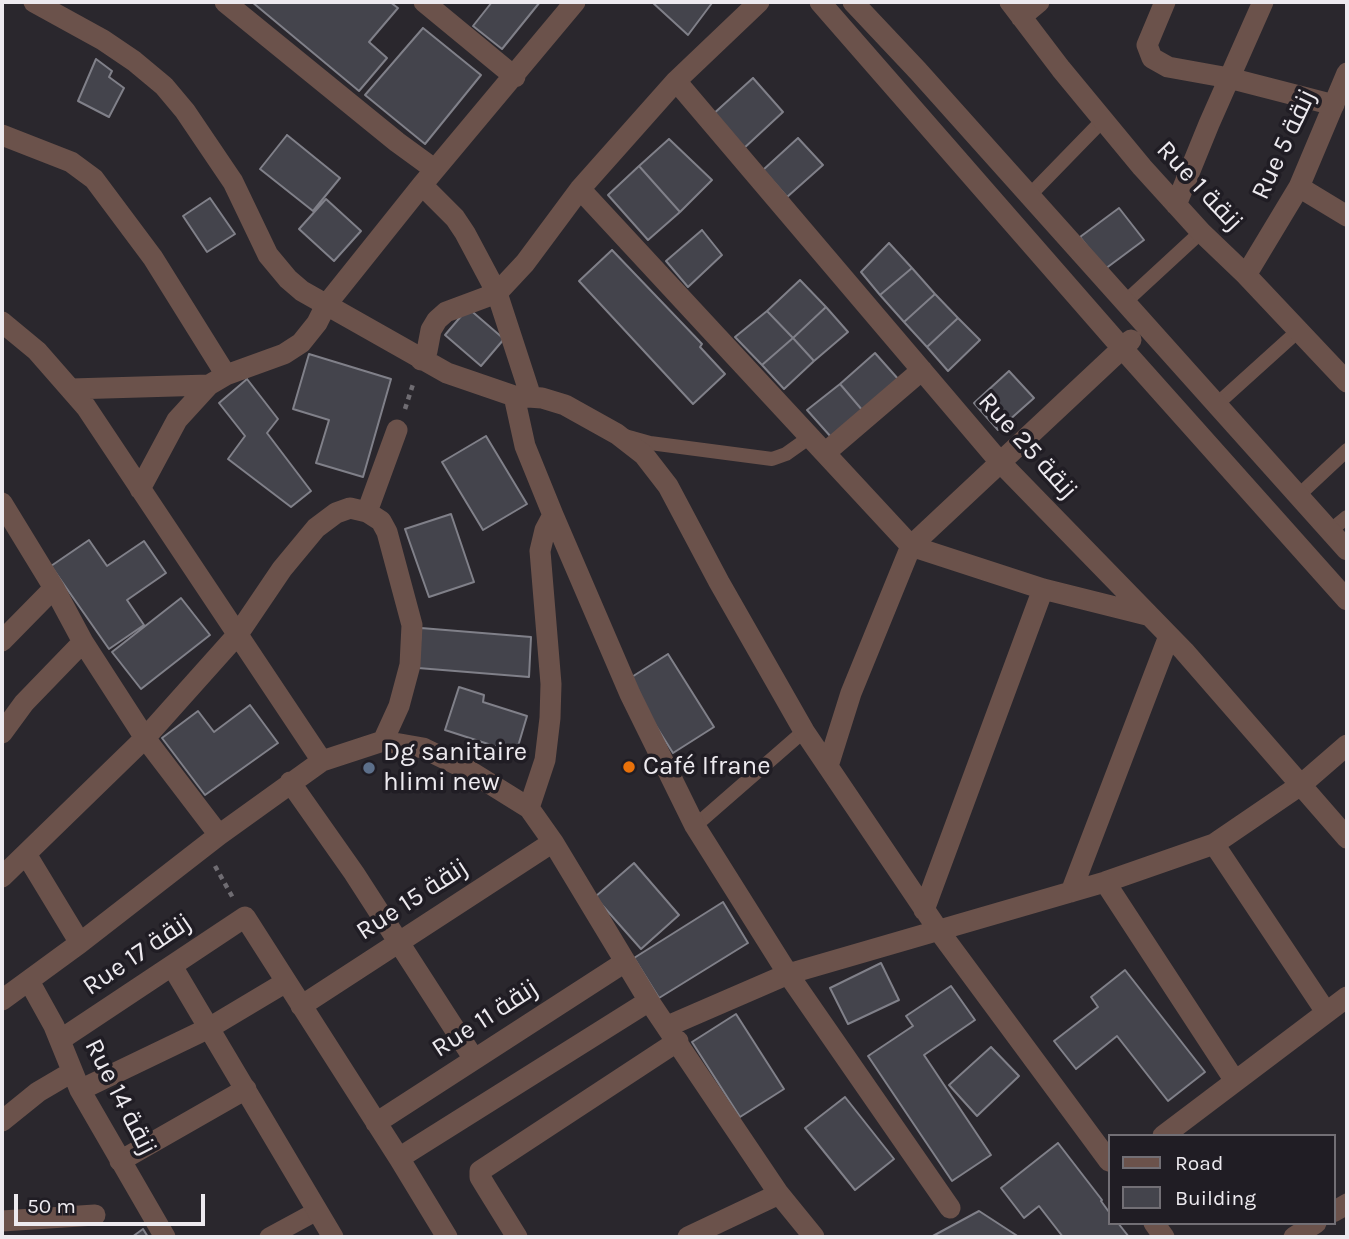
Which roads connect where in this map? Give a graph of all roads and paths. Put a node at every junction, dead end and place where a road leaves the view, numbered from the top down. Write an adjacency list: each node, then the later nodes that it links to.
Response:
1 (34, 2): 29 (street)
2 (225, 2): 19 (street)
3 (424, 2): 13 (street)
4 (575, 2): 13 (street)
5 (759, 2): 15 (street)
6 (820, 2): 33 (street)
7 (853, 2): 22 (street)
8 (1039, 2): 11 (street)
9 (1165, 2): 14 (street)
10 (1263, 2): 14 (street)
11 (1015, 10): 17 (street, Rue 1 زنقة)
12 (1347, 73): 16 (street, Rue 5 زنقة)
13 (515, 77): 19 (street)
14 (1229, 78): 16 (street); 23 (street)
15 (676, 81): 21 (street); 35 (street, Rue 25 زنقة)
16 (1334, 105): 20 (street, Rue 5 زنقة)
17 (1102, 121): 22 (lane); 23 (street, Rue 1 زنقة)
18 (2, 135): 36 (street)
19 (428, 177): 27 (street); 29 (street)
20 (1299, 187): 24 (street); 26 (street, Rue 5 زنقة)
21 (580, 189): 27 (street); 43 (street)
22 (1029, 196): 28 (street)
23 (1176, 205): 25 (street, Rue 1 زنقة)
24 (1347, 216)
25 (1201, 232): 26 (street, Rue 1 زنقة); 28 (lane)
26 (1246, 275): 32 (street, Rue 1 زنقة)
27 (497, 293): 34 (street); 39 (street)
28 (1124, 303): 31 (street)
29 (326, 305): 34 (street); 36 (street)
30 (2, 322): 38 (street)
31 (1145, 327): 33 (street); 40 (street)
32 (1298, 331): 37 (street, Rue 1 زنقة); 40 (lane)
33 (1122, 348): 46 (street); 58 (street)
34 (421, 360): 39 (street); 41 (path)
35 (922, 370): 45 (street); 46 (street, Rue 25 زنقة)
36 (217, 380): 38 (street); 47 (street)
37 (1347, 382)
38 (71, 389): 47 (street)
39 (522, 396): 42 (street); 51 (street)
40 (1216, 405): 48 (street)
41 (397, 430): 50 (street)
42 (617, 435): 43 (lane); 64 (street)
43 (810, 438): 45 (street)
44 (1347, 450): 48 (lane)
45 (825, 453): 54 (street)
46 (999, 461): 54 (street); 59 (street, Rue 25 زنقة)
47 (140, 489): 60 (street)
48 (1298, 496): 53 (street)
49 (2, 503): 56 (street)
50 (367, 512): 60 (street); 67 (street)
51 (552, 515): 73 (street); 74 (street)
52 (1347, 517): 53 (lane)
53 (1331, 531): 55 (street)
54 (911, 546): 57 (street); 70 (street)
55 (1347, 550)
56 (54, 588): 62 (street); 63 (street)
57 (1043, 589): 59 (street); 83 (street)
58 (1347, 600)
59 (1148, 615): 61 (street, Rue 25 زنقة)
60 (238, 634): 66 (street); 69 (street)
61 (1169, 636): 72 (street, Rue 25 زنقة); 82 (street)
62 (2, 641)
63 (83, 642): 65 (street); 66 (street)
64 (804, 731): 70 (street); 74 (lane)
65 (2, 733)
66 (145, 738): 76 (street); 79 (street)
67 (383, 741): 69 (street); 73 (street)
68 (1347, 745): 72 (street)
69 (323, 761): 71 (street)
70 (828, 766): 83 (street)
71 (290, 782): 76 (street); 86 (street)
72 (1302, 784): 75 (street, Rue 25 زنقة); 78 (street)
73 (529, 808): 77 (street)
74 (695, 826): 90 (street)
75 (1347, 838)
76 (211, 841): 84 (path); 87 (street)
77 (553, 842): 86 (street, Rue 15 زنقة); 88 (street)
78 (1214, 844): 81 (street); 97 (street)
79 (26, 854): 80 (street); 87 (street)
80 (2, 877)
81 (1105, 882): 82 (street); 103 (street)
82 (1070, 892): 85 (street)
83 (924, 910): 85 (street)
84 (244, 916): 89 (street, Rue 17 زنقة); 92 (street)
85 (939, 931): 90 (street); 109 (street)
86 (399, 942): 96 (street, Rue 15 زنقة); 101 (street)
87 (80, 943): 91 (street)
88 (625, 962): 95 (street); 101 (street, Rue 11 زنقة)
89 (172, 967): 98 (street); 100 (street, Rue 17 زنقة)
90 (788, 974): 99 (street); 112 (street)
91 (29, 981): 94 (street); 100 (street, Rue 14 زنقة)
92 (286, 982): 96 (street); 98 (street)
93 (1347, 997): 97 (street)
94 (2, 1000)
95 (649, 1000): 99 (street); 108 (street)
96 (301, 1006): 106 (street)
97 (1326, 1012): 103 (street)
98 (209, 1028): 102 (street); 104 (street)
99 (673, 1034): 111 (street); 122 (street)
100 (60, 1040): 102 (street, Rue 14 زنقة)
101 (474, 1059): 106 (street, Rue 11 زنقة)
102 (76, 1081): 105 (street); 110 (street, Rue 14 زنقة)
103 (1235, 1081): 107 (street)
104 (246, 1089): 110 (street); 113 (street)
105 (2, 1121)
106 (376, 1123): 108 (street)
107 (1166, 1134)
108 (399, 1158): 121 (street)
109 (1108, 1160)
110 (120, 1161): 118 (street, Rue 14 زنقة)
111 (779, 1194): 123 (street); 124 (street)
112 (950, 1208)
113 (317, 1210): 119 (street); 120 (street)
114 (95, 1215): 117 (street)
115 (2, 1221): 117 (street)
116 (1313, 1225): 125 (street)
117 (51, 1228)
118 (165, 1237)
119 (270, 1237)
120 (333, 1237)
121 (447, 1237)
122 (517, 1237)
123 (688, 1237)
124 (814, 1237)
125 (1294, 1237)

